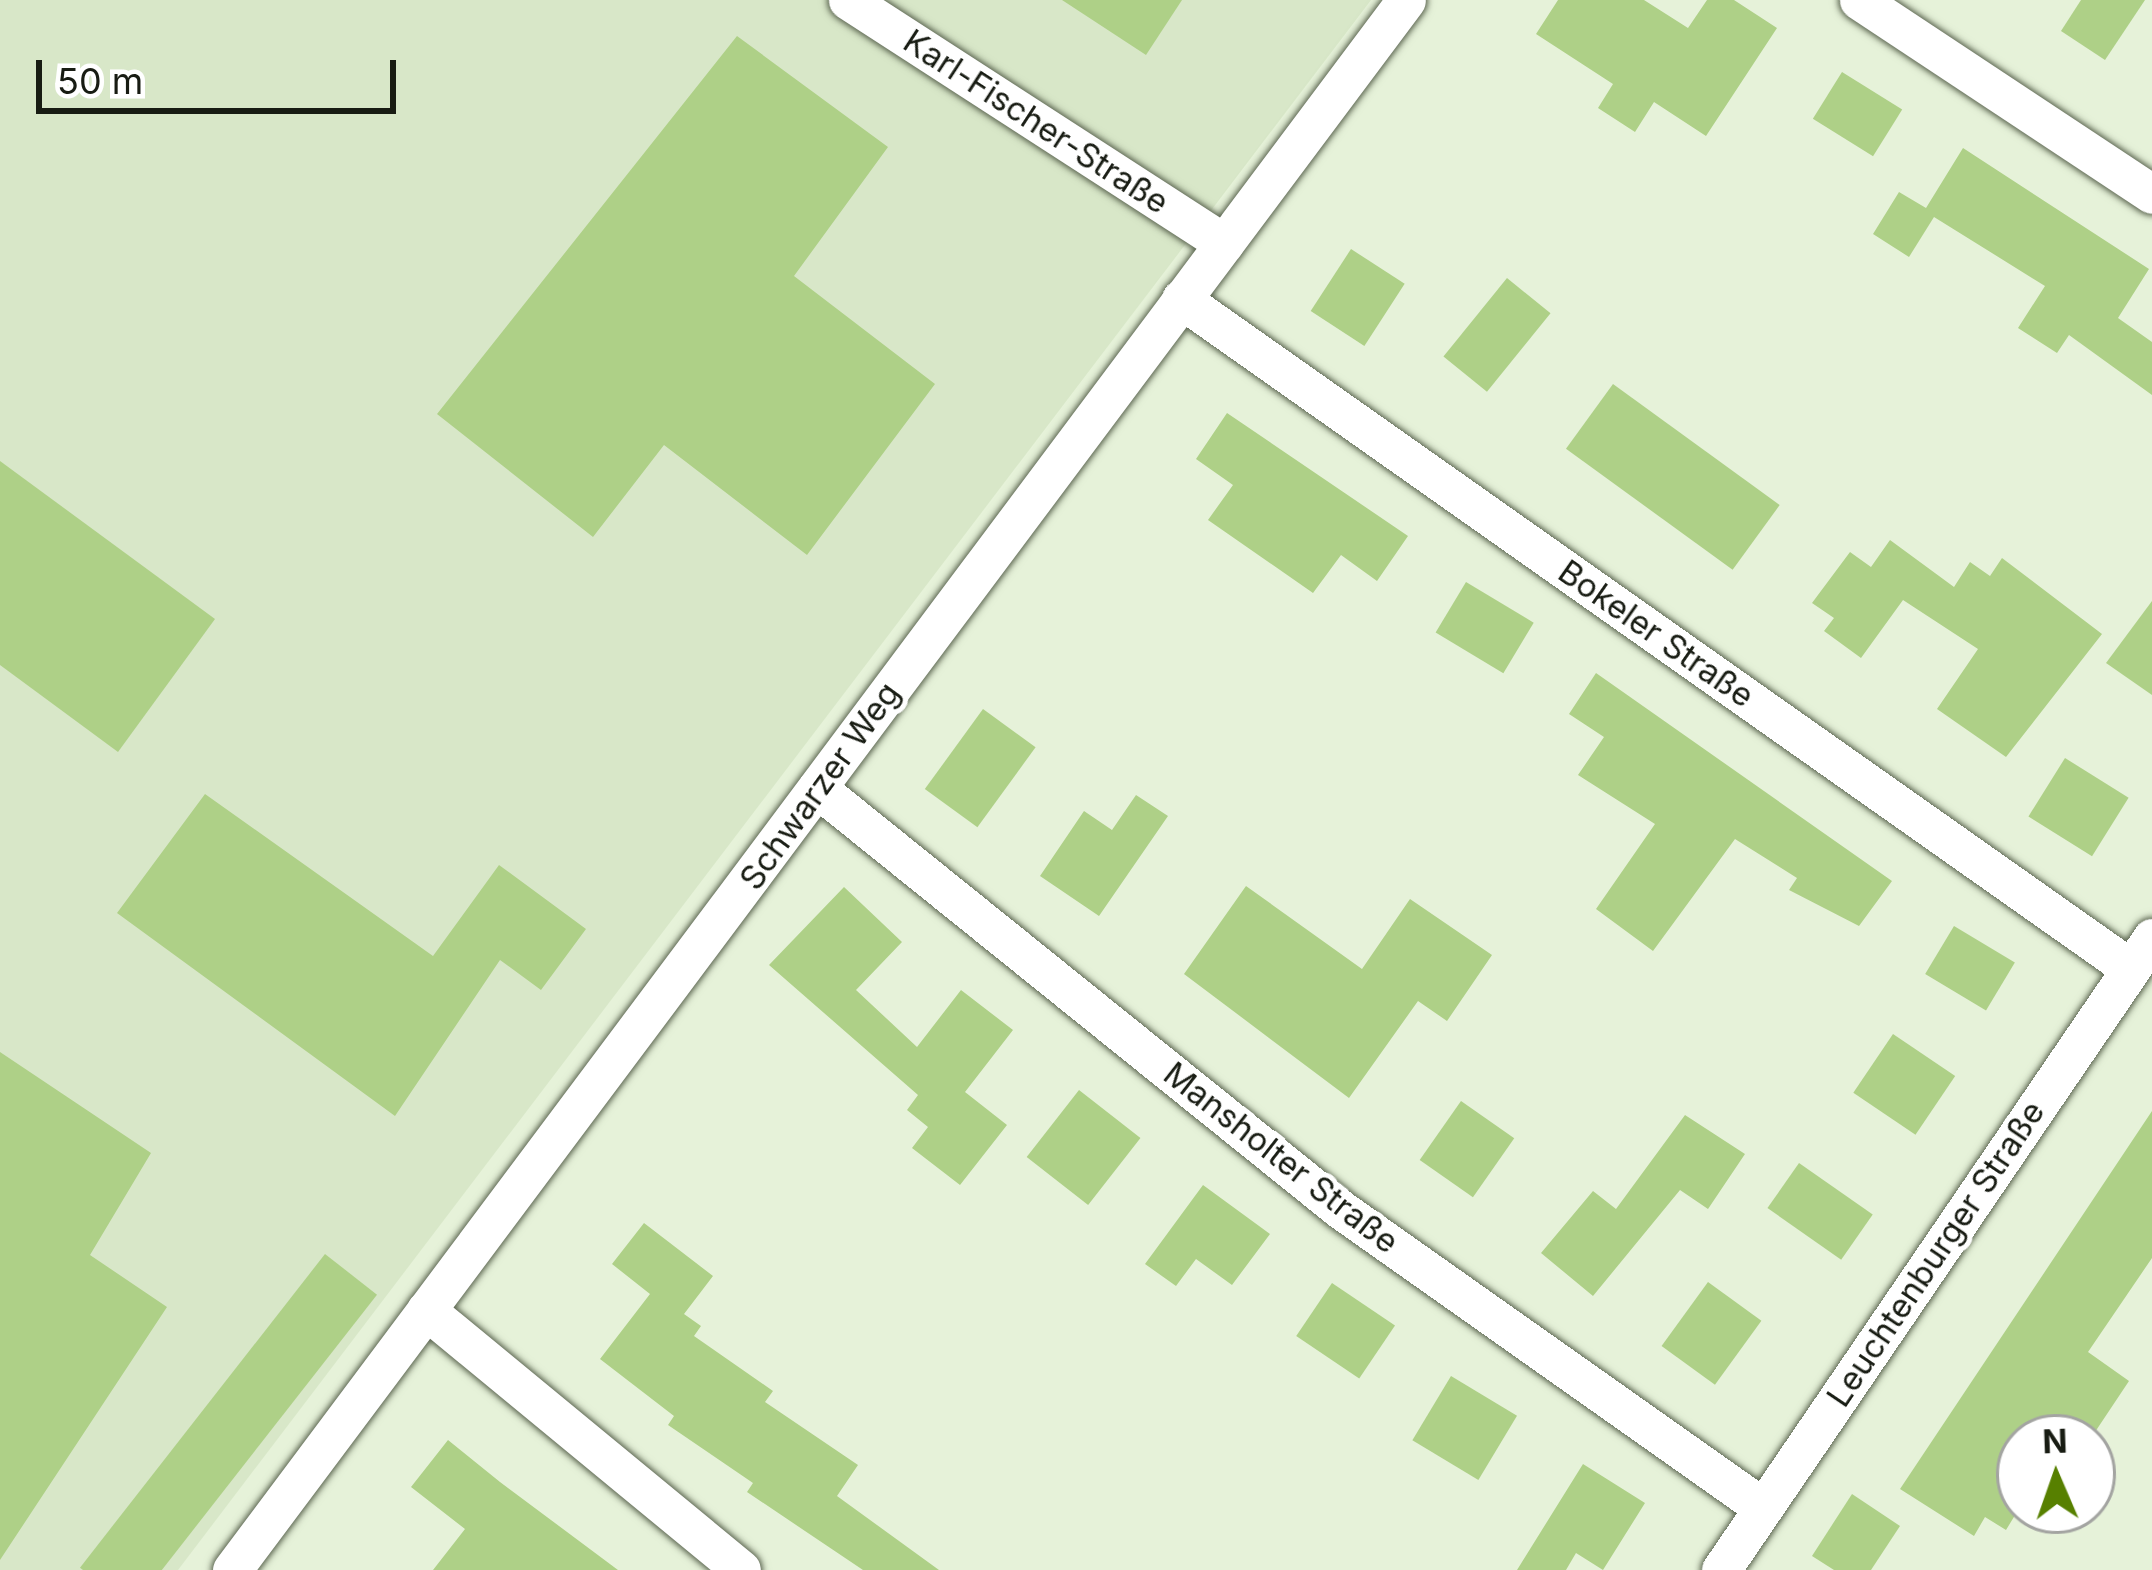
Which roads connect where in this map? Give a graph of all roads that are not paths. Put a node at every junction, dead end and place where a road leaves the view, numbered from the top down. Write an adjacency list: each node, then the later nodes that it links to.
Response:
1 (848, 0): 5 (street, Karl-Fischer-Straße)
2 (1406, 0): 5 (street, Schwarzer Weg)
3 (1859, 0): 4 (street)
4 (2152, 194)
5 (1224, 243): 6 (street, Schwarzer Weg)
6 (1181, 299): 7 (street, Schwarzer Weg); 8 (street, Bokeler Straße)
7 (817, 788): 9 (street, Schwarzer Weg); 10 (street, Mansholter Straße)
8 (2141, 953): 10 (street, Leuchtenburger Straße)
9 (426, 1310): 11 (street, Schwarzer Weg); 12 (street)
10 (1762, 1507): 13 (street, Leuchtenburger Straße)
11 (232, 1570)
12 (741, 1570)
13 (1720, 1570)

